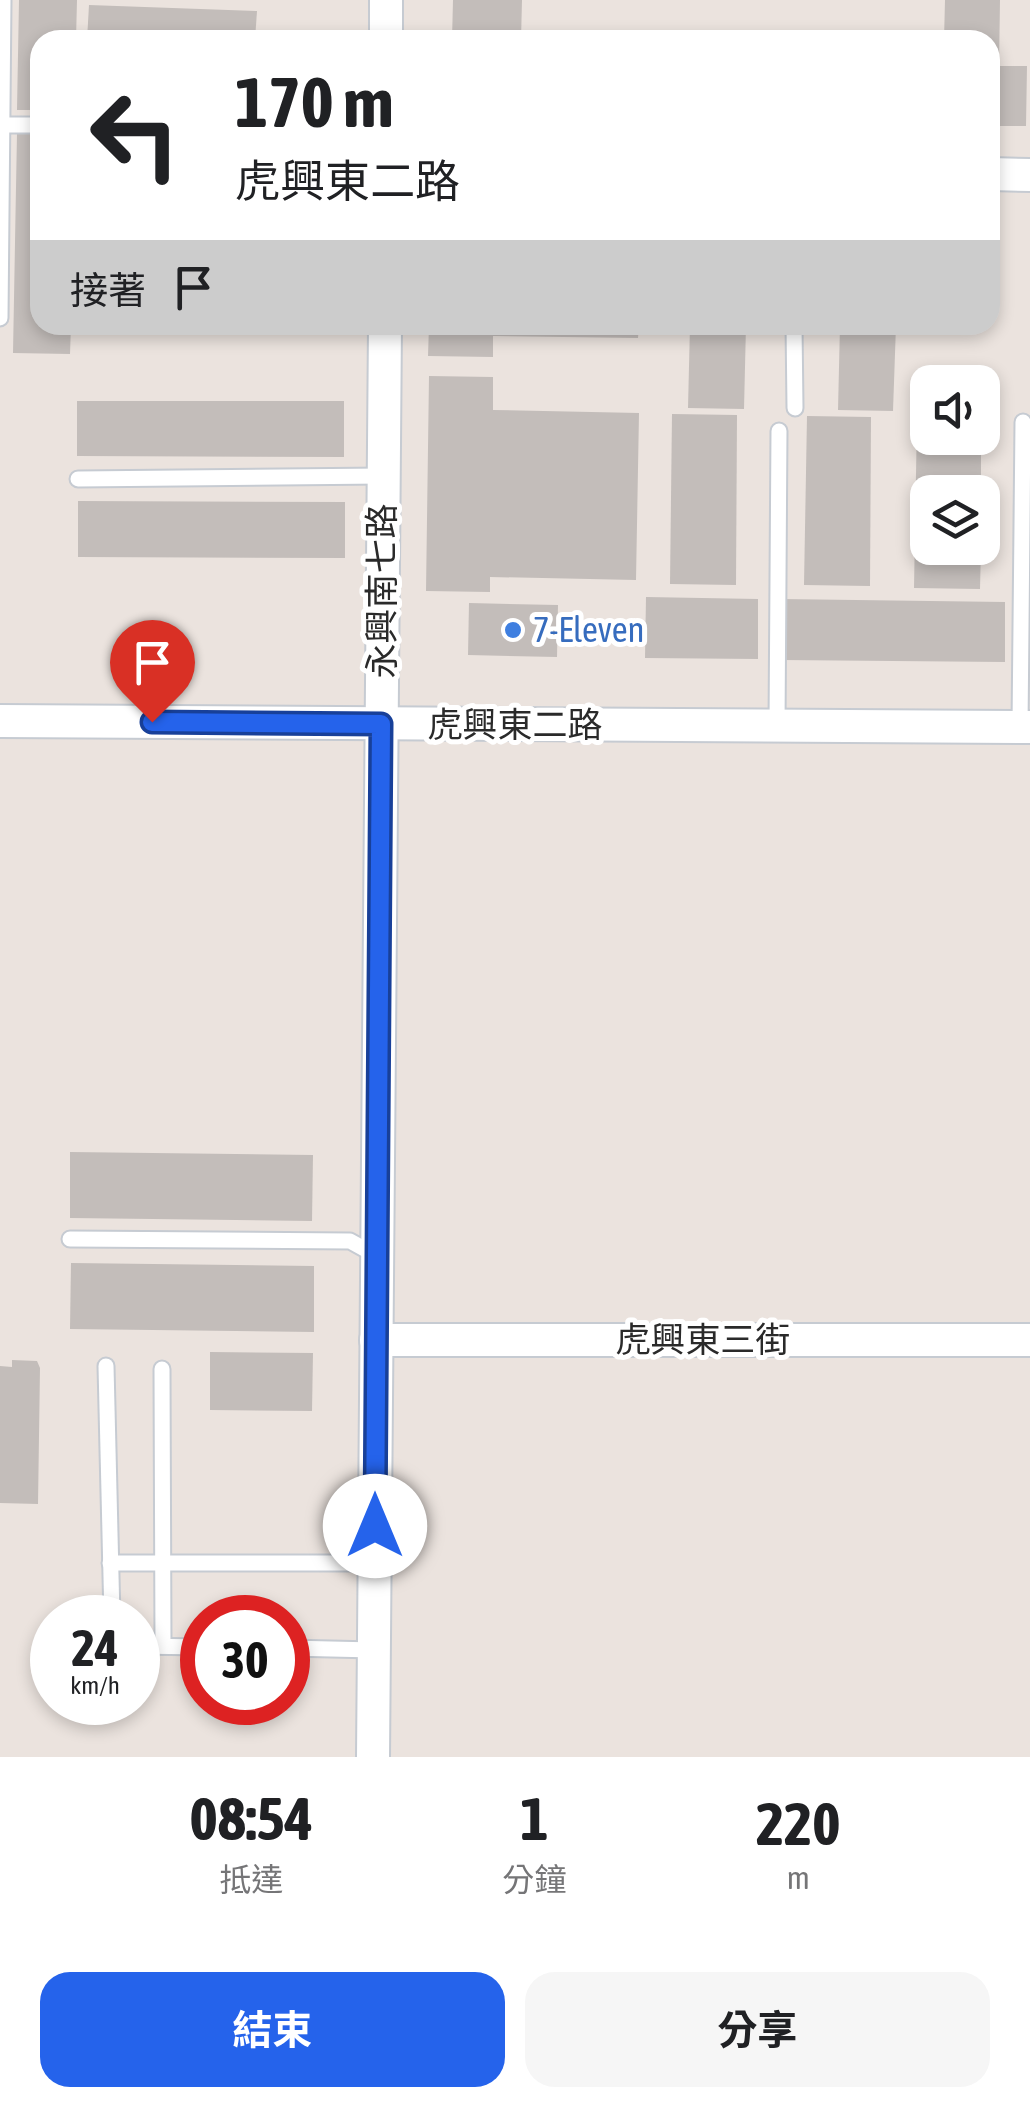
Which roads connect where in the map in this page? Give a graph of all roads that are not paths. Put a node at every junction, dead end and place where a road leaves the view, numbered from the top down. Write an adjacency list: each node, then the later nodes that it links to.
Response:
1 (2, 0): 4 (lane)
2 (386, 0): 3 (street)
3 (386, 30)
4 (1, 125): 5 (lane); 8 (lane)
5 (30, 125)
6 (1000, 174): 7 (street)
7 (1030, 174)
8 (0, 318)
9 (385, 335): 14 (street, 永興南七路)
10 (794, 335): 11 (lane)
11 (794, 408)
12 (1023, 422): 19 (lane)
13 (780, 431): 18 (lane)
14 (383, 476): 15 (lane); 17 (street, 永興南七路)
15 (78, 479)
16 (0, 720): 17 (street, 虎興東二路)
17 (381, 724): 18 (street, 虎興東二路); 21 (street, 永興南七路)
18 (777, 726): 19 (street, 虎興東二路)
19 (1025, 727)
20 (70, 1239): 21 (lane)
21 (377, 1256): 22 (street, 永興南七路)
22 (376, 1340): 23 (street, 虎興東三街); 28 (street, 永興南七路)
23 (1030, 1340)
24 (106, 1366): 26 (lane)
25 (162, 1369): 27 (lane)
26 (110, 1563): 27 (lane); 29 (lane)
27 (163, 1563): 28 (lane); 30 (lane)
28 (375, 1563): 33 (street, 永興南七路)
29 (111, 1595)
30 (163, 1646): 31 (lane)
31 (180, 1646)
32 (310, 1649): 33 (lane)
33 (374, 1650): 34 (street, 永興南七路)
34 (373, 1757)

